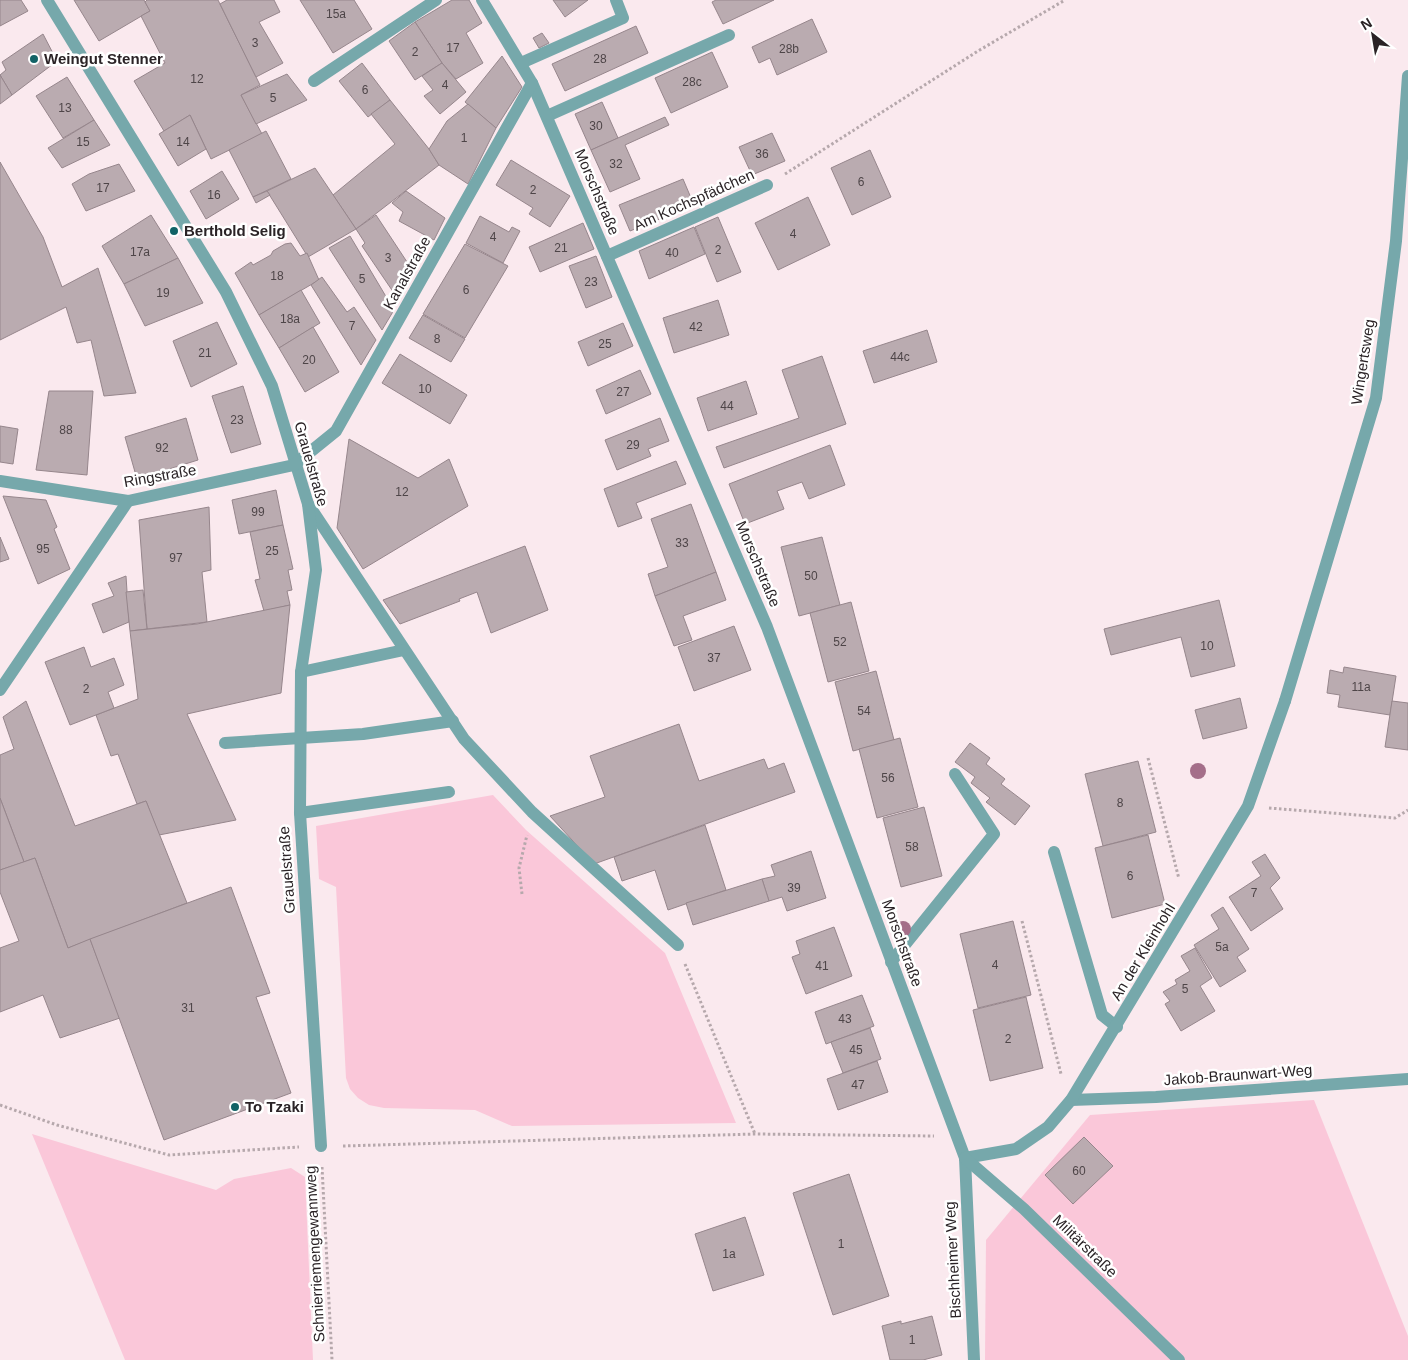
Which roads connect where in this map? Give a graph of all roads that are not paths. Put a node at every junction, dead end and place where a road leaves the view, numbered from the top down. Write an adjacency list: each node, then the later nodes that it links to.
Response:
1 (47, 0): 13 (street, Grauelstraße)
2 (436, 0): 8 (street)
3 (482, 0): 6 (street, Morschstraße)
4 (616, 0): 6 (street)
5 (729, 34): 10 (street)
6 (521, 63): 9 (street, Morschstraße)
7 (1408, 76): 20 (street, Wingertsweg)
8 (314, 81)
9 (532, 83): 10 (street, Morschstraße); 13 (street, Kanalstraße)
10 (547, 116): 12 (street, Morschstraße)
11 (767, 185): 12 (street, Am Kochspfädchen)
12 (607, 256): 29 (street, Morschstraße)
13 (294, 465): 15 (street, Ringstraße); 16 (street, Grauelstraße)
14 (0, 481): 15 (street, Ringstraße)
15 (128, 501): 19 (street)
16 (308, 504): 17 (street); 18 (street, Grauelstraße)
17 (404, 650): 18 (street); 21 (street)
18 (301, 672): 22 (street, Grauelstraße)
19 (0, 690)
20 (1285, 701): 30 (street, An der Kleinhohl)
21 (453, 721): 22 (street); 28 (street)
22 (300, 738): 23 (street); 26 (street, Grauelstraße)
23 (226, 743)
24 (955, 774): 29 (street)
25 (449, 792): 26 (street)
26 (300, 813): 33 (street, Grauelstraße)
27 (1054, 852): 30 (street)
28 (678, 945)
29 (891, 962): 34 (street, Morschstraße)
30 (1117, 1027): 32 (street, An der Kleinhohl)
31 (1408, 1079): 32 (street, Jakob-Braunwart-Weg)
32 (1071, 1100): 34 (street, An der Kleinhohl)
33 (321, 1146)
34 (965, 1158): 35 (street, Bischheimer Weg); 36 (street, Militärstraße)
35 (974, 1360)
36 (1179, 1360)

